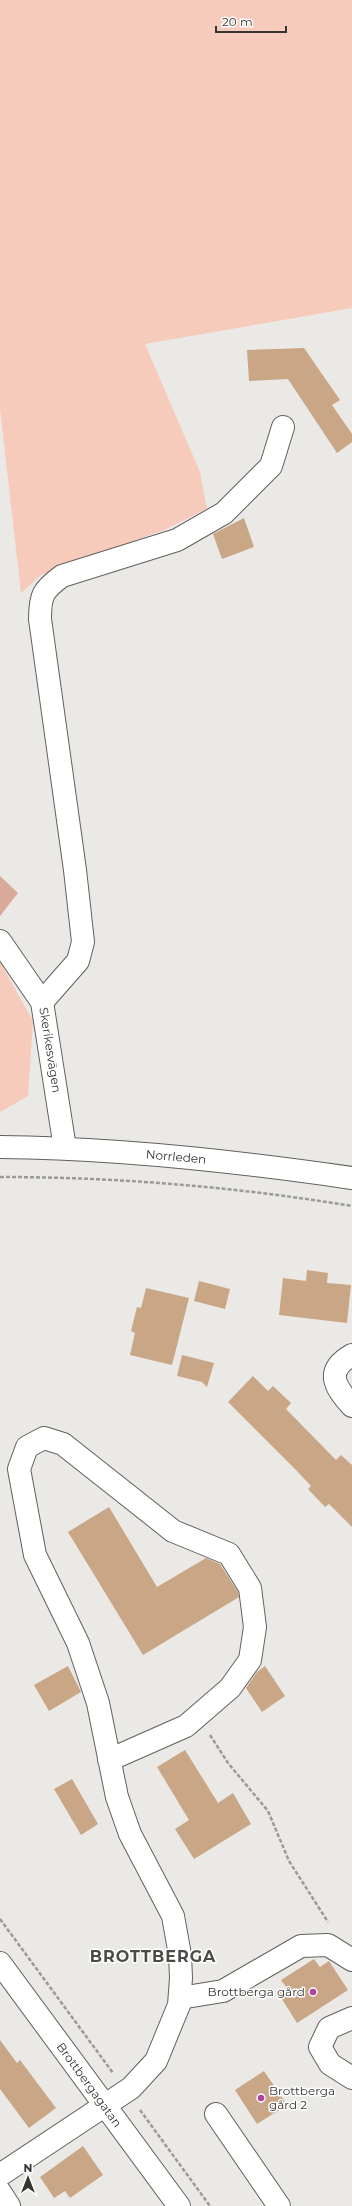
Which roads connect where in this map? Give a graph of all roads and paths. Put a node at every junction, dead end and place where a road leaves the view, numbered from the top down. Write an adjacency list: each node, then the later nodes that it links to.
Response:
1 (283, 427): 3 (street)
2 (0, 941): 3 (street, Skerikesvägen)
3 (42, 1002): 5 (street, Skerikesvägen)
4 (0, 1148): 5 (street, Norrleden)
5 (65, 1148): 7 (street, Norrleden)
6 (0, 1177): 8 (path)
7 (352, 1178)
8 (352, 1206)
9 (352, 1355): 10 (street)
10 (352, 1406)
11 (197, 1716): 12 (street); 12 (street); 14 (path)
12 (109, 1760): 17 (street)
13 (0, 1919): 20 (path)
14 (332, 1928)
15 (352, 1960): 17 (street)
16 (0, 1963): 21 (street, Brottbergagatan)
17 (180, 1998): 20 (street)
18 (352, 2018): 19 (street)
19 (352, 2078)
20 (126, 2091): 21 (street); 27 (path)
21 (104, 2107): 23 (street); 26 (street, Brottbergagatan)
22 (216, 2114): 28 (street)
23 (0, 2175)
24 (0, 2192): 25 (street)
25 (9, 2206)
26 (179, 2206)
27 (210, 2206)
28 (279, 2206)

